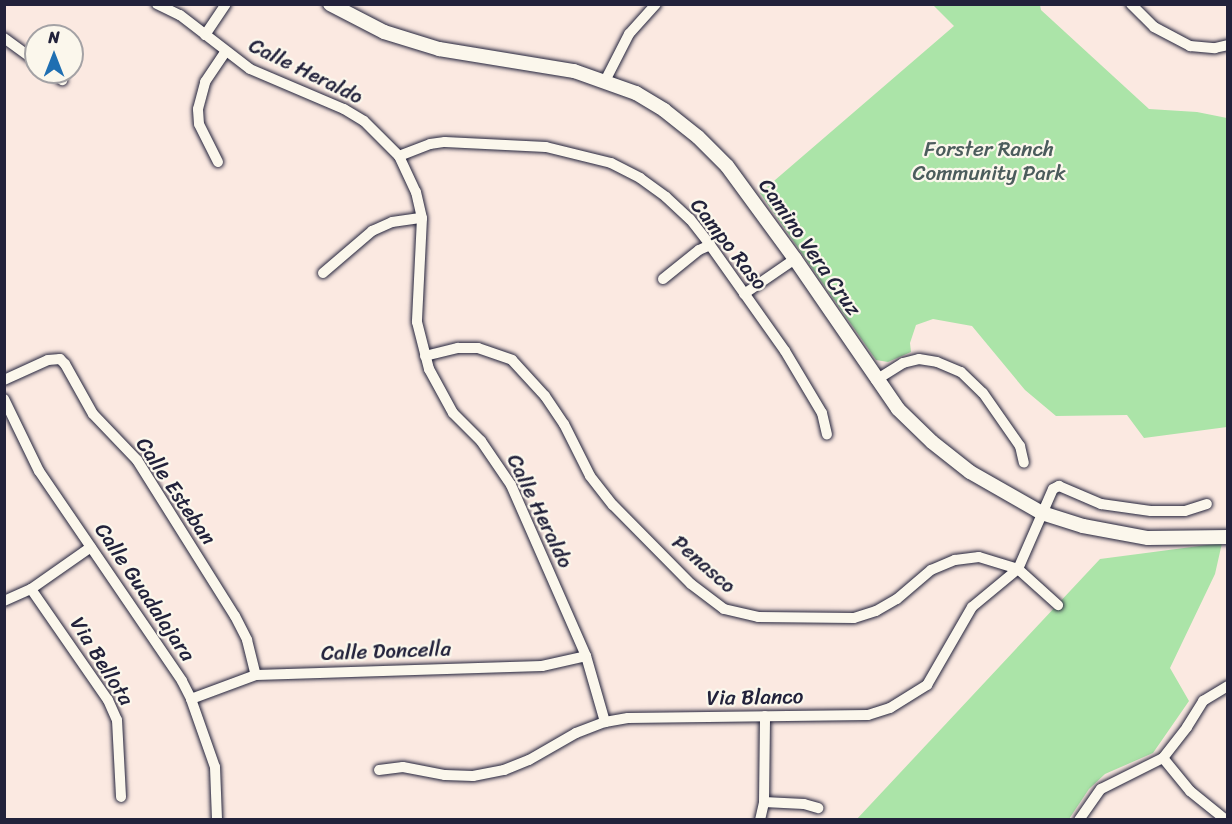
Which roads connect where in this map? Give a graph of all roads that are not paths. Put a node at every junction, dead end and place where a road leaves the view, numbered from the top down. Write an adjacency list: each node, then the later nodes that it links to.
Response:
1 (158, 4): 7 (street, Calle Heraldo)
2 (225, 4): 7 (street)
3 (330, 4): 6 (main road, Camino Vera Cruz)
4 (656, 4): 12 (street)
5 (1131, 4): 9 (street)
6 (349, 9): 12 (main road, Camino Vera Cruz)
7 (206, 36): 11 (street, Calle Heraldo)
8 (4, 38): 10 (street)
9 (1227, 45)
10 (24, 52)
11 (225, 52): 13 (street, Calle Heraldo); 14 (street)
12 (605, 81): 17 (main road, Camino Vera Cruz)
13 (399, 156): 15 (street, Calle Heraldo); 16 (street, Campo Raso)
14 (218, 162)
15 (422, 218): 18 (street); 21 (street, Calle Heraldo)
16 (710, 245): 19 (street); 20 (street, Campo Raso)
17 (795, 259): 20 (street); 23 (main road, Camino Vera Cruz)
18 (322, 273)
19 (663, 279)
20 (744, 294): 25 (street, Campo Raso)
21 (425, 356): 31 (street, Penasco); 35 (street, Calle Heraldo)
22 (4, 380): 36 (street, Calle Esteban)
23 (876, 380): 26 (street); 28 (main road, Camino Vera Cruz)
24 (4, 399): 30 (street, Calle Guadalajara)
25 (827, 434)
26 (1024, 463)
27 (1207, 504): 28 (street, Via Blanco)
28 (1042, 513): 29 (main road, Camino Vera Cruz); 31 (street, Via Blanco)
29 (1227, 537)
30 (91, 548): 32 (street); 38 (street, Calle Guadalajara)
31 (1018, 569): 34 (street, Penasco); 39 (street, Via Blanco)
32 (31, 588): 33 (street); 43 (street, Via Bellota)
33 (4, 601)
34 (1058, 605)
35 (585, 656): 36 (street, Calle Doncella); 40 (street, Calle Heraldo)
36 (256, 675): 38 (street, Calle Doncella)
37 (1227, 686): 41 (street)
38 (191, 699): 46 (street, Calle Guadalajara)
39 (765, 716): 40 (street, Via Blanco); 44 (street)
40 (605, 722): 42 (street, Via Blanco)
41 (1163, 758): 48 (street); 49 (street)
42 (379, 770)
43 (121, 797)
44 (764, 802): 45 (street); 47 (street)
45 (818, 808)
46 (217, 819)
47 (760, 819)
48 (1079, 819)
49 (1226, 819)

